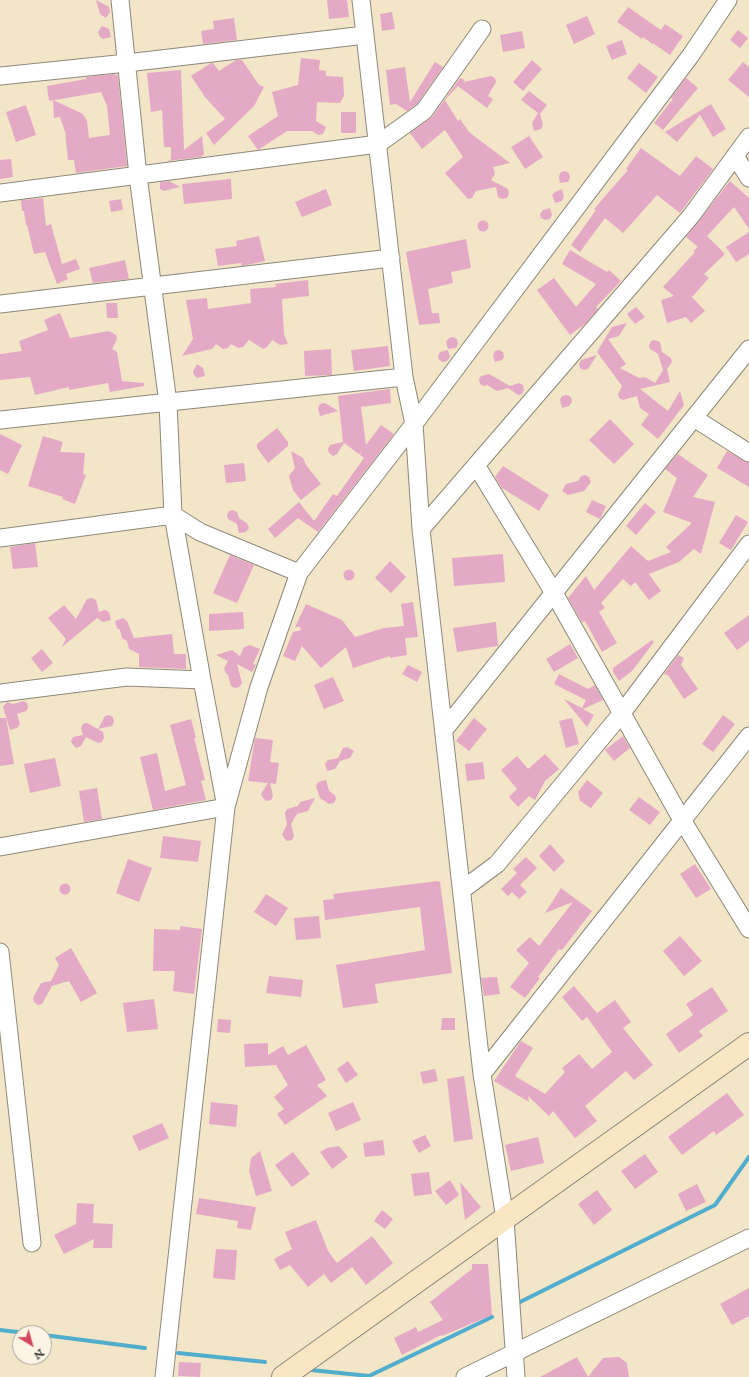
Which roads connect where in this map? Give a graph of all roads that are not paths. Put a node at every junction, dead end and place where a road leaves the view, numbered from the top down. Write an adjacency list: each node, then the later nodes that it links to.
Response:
1 (120, 0): 6 (street)
2 (361, 0): 5 (street)
3 (728, 0): 22 (street)
4 (482, 29): 9 (street)
5 (365, 35): 6 (street); 9 (street)
6 (127, 63): 7 (street); 11 (street)
7 (0, 76)
8 (749, 137): 10 (street)
9 (378, 144): 11 (street); 14 (street)
10 (735, 156): 12 (street); 24 (street)
11 (138, 176): 13 (street); 15 (street)
12 (749, 178)
13 (0, 193)
14 (391, 258): 15 (street); 18 (street)
15 (153, 288): 16 (street); 19 (street)
16 (0, 304)
17 (749, 349): 20 (street)
18 (404, 377): 19 (street); 22 (street)
19 (168, 403): 21 (street); 25 (street)
20 (694, 418): 23 (street); 30 (street)
21 (0, 420)
22 (414, 424): 26 (street); 29 (street)
23 (749, 453)
24 (476, 465): 26 (street); 30 (street)
25 (173, 515): 27 (street); 29 (street); 31 (street)
26 (422, 529): 34 (street)
27 (0, 538)
28 (749, 544): 33 (street)
29 (299, 573): 36 (street)
30 (554, 593): 33 (street); 34 (street)
31 (202, 680): 32 (street); 36 (street)
32 (0, 693)
33 (622, 713): 37 (street); 39 (street)
34 (444, 730): 39 (street)
35 (749, 736): 37 (street)
36 (226, 807): 38 (street); 48 (street)
37 (682, 820): 40 (street); 43 (street)
38 (0, 847)
39 (462, 890): 43 (street)
40 (749, 930)
41 (0, 952): 46 (street)
42 (749, 1044): 44 (street)
43 (482, 1074): 44 (street)
44 (505, 1219): 47 (street); 49 (street)
45 (749, 1238): 47 (street)
46 (32, 1243)
47 (514, 1353): 50 (street); 51 (street)
48 (164, 1377)
49 (283, 1377)
50 (465, 1377)
51 (516, 1377)

